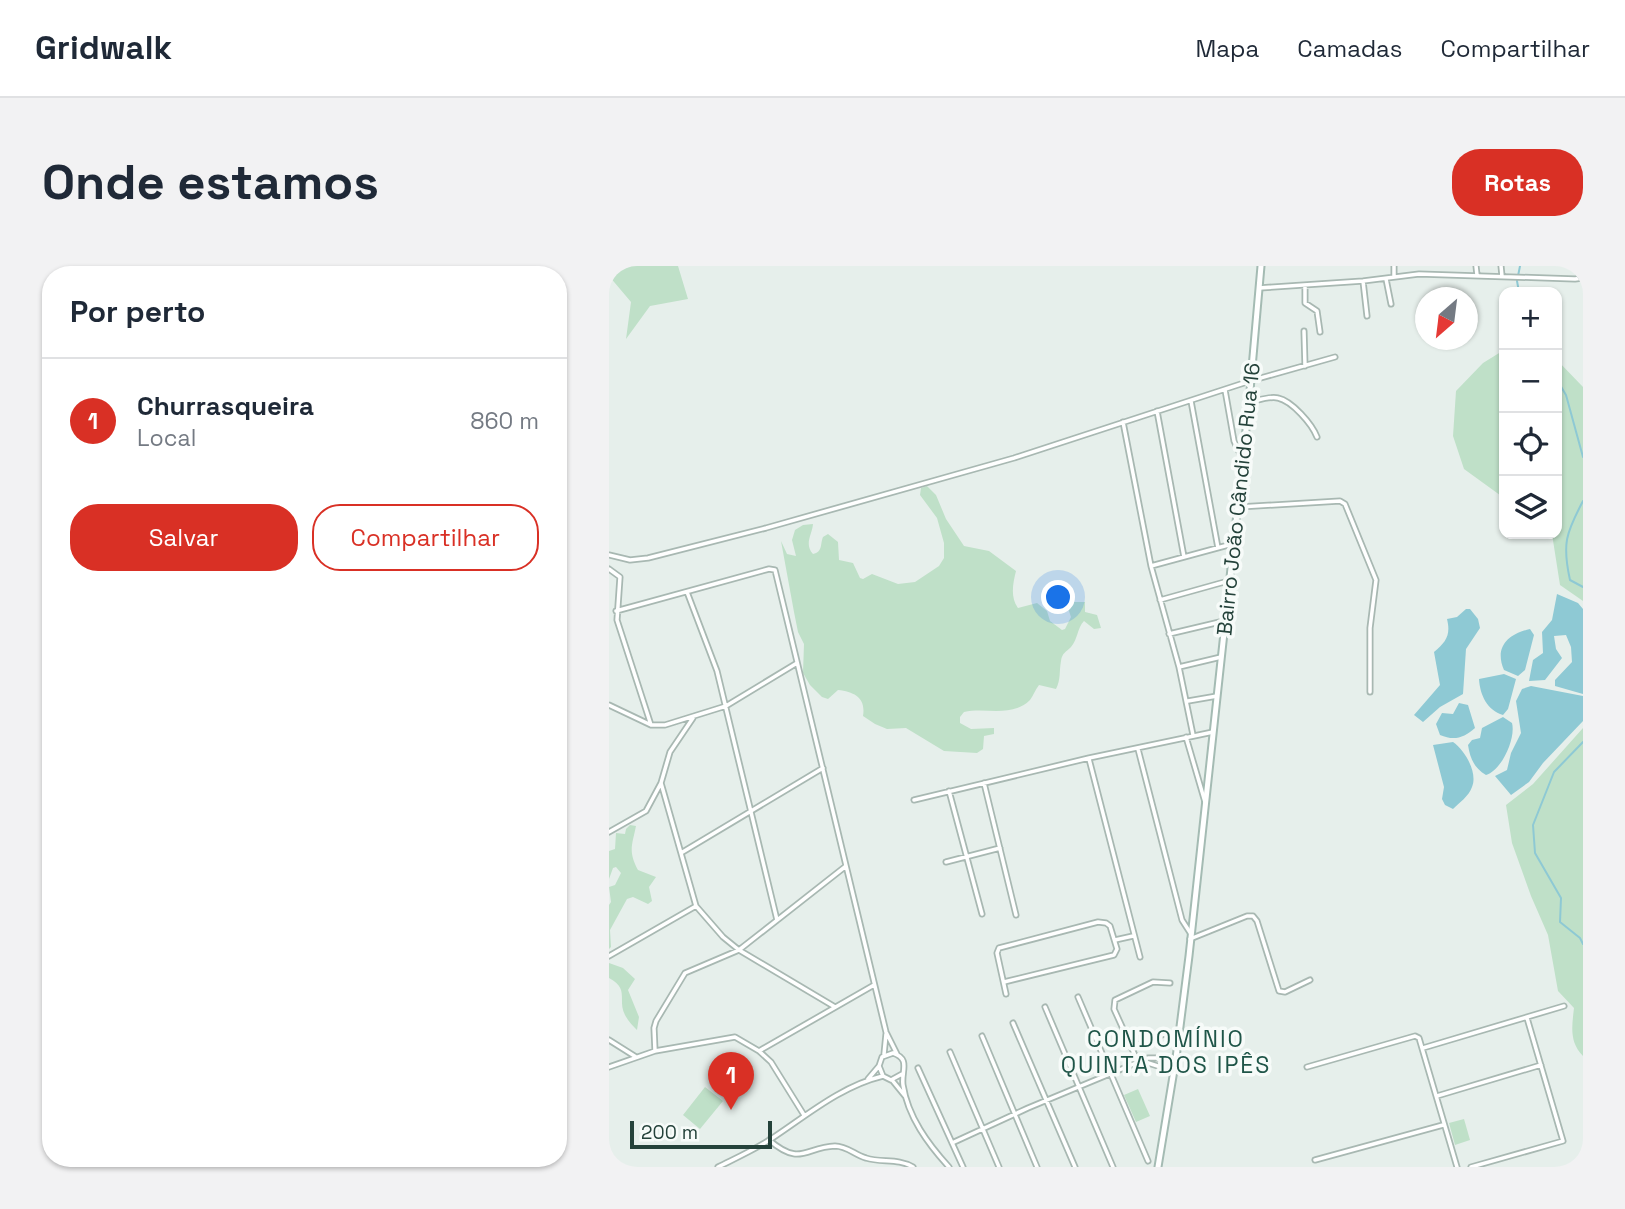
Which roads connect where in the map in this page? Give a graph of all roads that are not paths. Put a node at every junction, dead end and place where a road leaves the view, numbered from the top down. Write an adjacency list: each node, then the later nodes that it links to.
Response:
1 (1261, 266): 12 (street, Bairro João Cândido Rua 16)
2 (1394, 266): 6 (street)
3 (1476, 266): 5 (street)
4 (1501, 266): 7 (street)
5 (1477, 275): 6 (street); 7 (street)
6 (1394, 276): 8 (street)
7 (1502, 276): 9 (street)
8 (1386, 278): 10 (street); 13 (street)
9 (1583, 278)
10 (1363, 281): 11 (street); 14 (street)
11 (1305, 285): 12 (street); 16 (street)
12 (1259, 288): 19 (street, Bairro João Cândido Rua 16)
13 (1391, 304)
14 (1367, 316)
15 (1304, 331): 18 (street)
16 (1320, 332)
17 (1335, 357): 18 (street)
18 (1305, 366): 19 (street)
19 (1250, 381): 20 (street); 22 (street, Bairro João Cândido Rua 16)
20 (1225, 390): 21 (street); 26 (street)
21 (1191, 401): 23 (street); 29 (street)
22 (1249, 402): 25 (street); 26 (street, Bairro João Cândido Rua 16)
23 (1157, 411): 24 (street); 31 (street)
24 (1123, 422): 30 (street); 32 (street)
25 (1317, 437)
26 (1242, 458): 27 (street, Bairro João Cândido Rua 16)
27 (1237, 507): 28 (street, Bairro João Cândido Rua 16); 43 (street)
28 (1232, 544): 29 (street); 34 (street, Bairro João Cândido Rua 16)
29 (1218, 548): 31 (street)
30 (609, 555)
31 (1184, 556): 32 (street)
32 (1151, 566): 36 (street)
33 (609, 569): 37 (street)
34 (1228, 581): 36 (street); 38 (street, Bairro João Cândido Rua 16)
35 (687, 592): 37 (street); 41 (street); 47 (street)
36 (1160, 600): 39 (street)
37 (617, 611): 49 (street)
38 (1224, 621): 39 (street); 40 (street, Bairro João Cândido Rua 16)
39 (1169, 634): 42 (street)
40 (1221, 657): 42 (street); 44 (street, Bairro João Cândido Rua 16)
41 (799, 662): 47 (street); 55 (street)
42 (1179, 667): 45 (street)
43 (1370, 692)
44 (1217, 696): 45 (street); 50 (street, Bairro João Cândido Rua 16)
45 (1187, 701): 51 (street)
46 (609, 705): 49 (street)
47 (726, 706): 48 (street); 61 (street)
48 (693, 717): 49 (street); 56 (street)
49 (651, 725)
50 (1213, 732): 51 (street); 60 (street, Bairro João Cândido Rua 16)
51 (1193, 735): 52 (street)
52 (1186, 737): 53 (street); 60 (street)
53 (1138, 750): 54 (street); 73 (street)
54 (1089, 758): 57 (street); 72 (street)
55 (823, 768): 61 (street); 67 (street)
56 (660, 783): 62 (street); 64 (street)
57 (984, 783): 58 (street); 63 (street)
58 (949, 792): 59 (street); 65 (street)
59 (914, 800)
60 (1205, 802): 73 (street, Bairro João Cândido Rua 16)
61 (751, 811): 64 (street); 71 (street)
62 (609, 832)
63 (1000, 848): 65 (street); 70 (street)
64 (681, 853): 68 (street)
65 (966, 856): 66 (street); 69 (street)
66 (946, 862)
67 (846, 866): 71 (street); 81 (street)
68 (696, 906): 75 (street); 76 (street)
69 (982, 915)
70 (1016, 915)
71 (776, 920): 75 (street)
72 (1133, 936): 74 (street); 77 (street)
73 (1190, 937): 78 (street); 101 (street, Bairro João Cândido Rua 16)
74 (1115, 940): 79 (street); 79 (street)
75 (739, 950): 85 (street); 95 (street)
76 (609, 956)
77 (1140, 957)
78 (1310, 981)
79 (1004, 982): 82 (street)
80 (1170, 983): 93 (street)
81 (874, 985): 85 (street); 89 (street)
82 (1006, 994)
83 (1078, 997): 109 (street)
84 (1564, 1006): 87 (street)
85 (835, 1007): 96 (street)
86 (1045, 1007): 114 (street)
87 (1527, 1018): 94 (street); 103 (street)
88 (1013, 1023): 117 (street)
89 (886, 1032): 98 (street); 99 (street)
90 (1167, 1033): 93 (street)
91 (982, 1036): 118 (street)
92 (609, 1040): 100 (street)
93 (1132, 1047): 102 (street)
94 (1423, 1048): 106 (street); 115 (street)
95 (655, 1051): 96 (street); 100 (street)
96 (759, 1051): 119 (street)
97 (950, 1052): 121 (street)
98 (897, 1054): 99 (street); 110 (street)
99 (884, 1055): 104 (street)
100 (636, 1056): 105 (street)
101 (1176, 1058): 102 (street); 108 (street, Bairro João Cândido Rua 16)
102 (1140, 1062): 108 (street); 109 (street)
103 (1541, 1065): 115 (street); 136 (street)
104 (879, 1066): 111 (street); 112 (street)
105 (609, 1067)
106 (1307, 1067)
107 (918, 1068): 123 (street)
108 (1174, 1071): 134 (street, Bairro João Cândido Rua 16)
109 (1111, 1073): 114 (street); 125 (street)
110 (902, 1074): 113 (street); 116 (street)
111 (883, 1076): 112 (street); 113 (street)
112 (866, 1080): 119 (street)
113 (891, 1080): 116 (street)
114 (1079, 1086): 117 (street); 133 (street)
115 (1437, 1096): 120 (street)
116 (906, 1097): 128 (street)
117 (1047, 1100): 118 (street); 132 (street)
118 (1015, 1114): 121 (street); 131 (street)
119 (804, 1115): 122 (street)
120 (1443, 1125): 124 (street); 135 (street)
121 (983, 1128): 123 (street); 130 (street)
122 (769, 1140): 126 (street); 127 (street)
123 (952, 1143): 129 (street)
124 (1315, 1160)
125 (1148, 1161)
126 (718, 1167)
127 (913, 1167)
128 (949, 1167)
129 (963, 1167)
130 (999, 1167)
131 (1037, 1167)
132 (1075, 1167)
133 (1113, 1167)
134 (1158, 1167)
135 (1457, 1167)
136 (1471, 1167)

